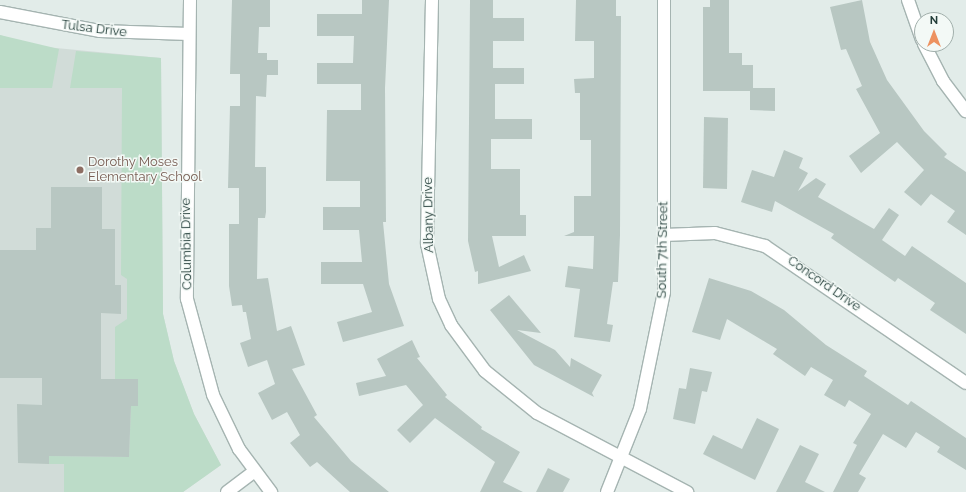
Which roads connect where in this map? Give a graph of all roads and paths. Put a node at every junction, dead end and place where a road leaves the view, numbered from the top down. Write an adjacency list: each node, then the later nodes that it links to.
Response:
1 (190, 0): 7 (street, Columbia Drive)
2 (432, 0): 12 (street, Albany Drive)
3 (664, 0): 10 (street, South 7th Street)
4 (908, 0): 6 (street)
5 (0, 12): 7 (street, Tulsa Drive)
6 (914, 17)
7 (189, 34): 13 (street, Columbia Drive)
8 (928, 52): 9 (street)
9 (966, 111)
10 (664, 235): 11 (street, Concord Drive); 12 (street, South 7th Street)
11 (966, 383)
12 (622, 458): 16 (street, South 7th Street); 17 (street, Albany Drive)
13 (254, 472): 14 (street); 15 (street, Columbia Drive)
14 (227, 492)
15 (271, 492)
16 (607, 492)
17 (687, 492)

